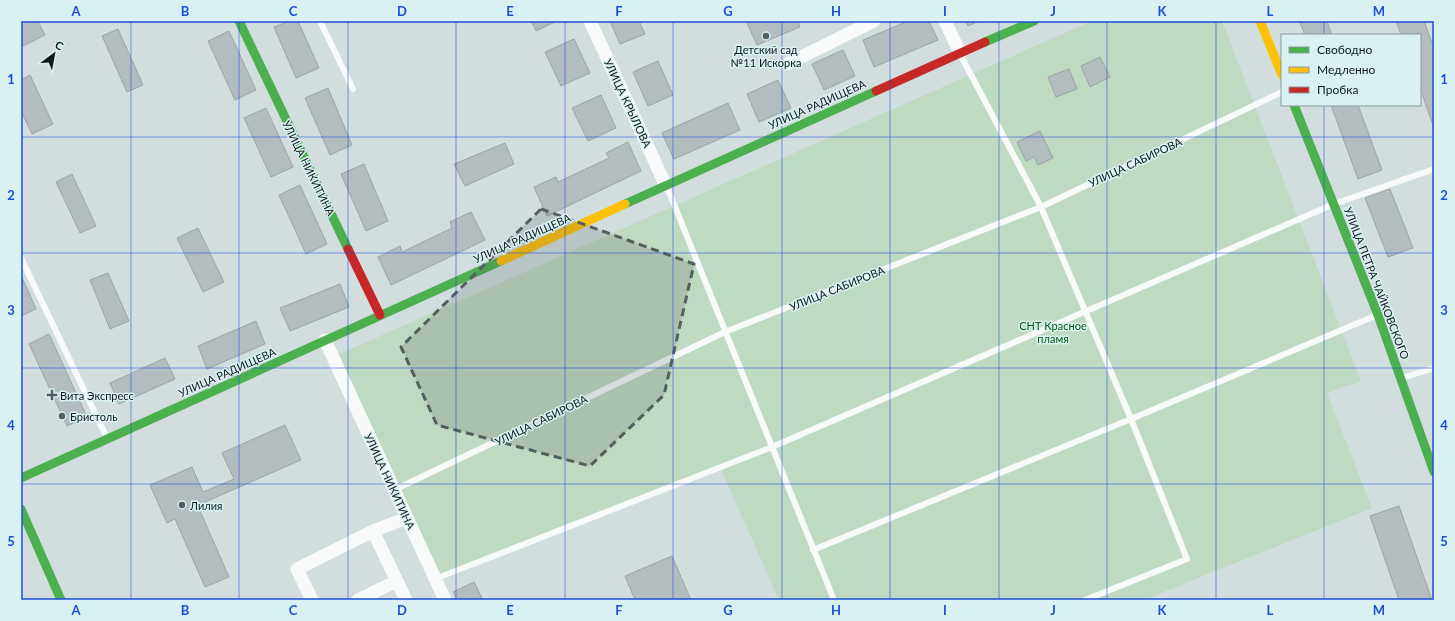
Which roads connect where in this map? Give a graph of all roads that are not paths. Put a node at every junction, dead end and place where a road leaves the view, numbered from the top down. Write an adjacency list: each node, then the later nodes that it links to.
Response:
1 (239, 21): 20 (street, УЛИЦА НИКИТИНА)
2 (320, 21): 11 (lane)
3 (590, 21): 15 (street, УЛИЦА КРЫЛОВА)
4 (874, 21): 9 (street)
5 (945, 21): 8 (street)
6 (1034, 21): 8 (street, УЛИЦА РАДИЩЕВА)
7 (1260, 21): 10 (street)
8 (960, 53): 15 (street, УЛИЦА РАДИЩЕВА); 17 (lane)
9 (789, 63)
10 (1281, 72)
11 (353, 89)
12 (1281, 92): 17 (lane, УЛИЦА САБИРОВА)
13 (1294, 106): 16 (street, УЛИЦА ПЕТРА ЧАЙКОВСКОГО)
14 (1434, 168): 16 (lane)
15 (666, 186): 20 (street, УЛИЦА РАДИЩЕВА); 22 (lane)
16 (1334, 204): 19 (lane); 21 (street, УЛИЦА ПЕТРА ЧАЙКОВСКОГО)
17 (1041, 207): 19 (lane); 22 (lane, УЛИЦА САБИРОВА)
18 (21, 258): 27 (lane)
19 (1085, 311): 26 (lane); 28 (lane)
20 (380, 315): 23 (street, УЛИЦА РАДИЩЕВА)
21 (1378, 315): 25 (street, УЛИЦА ПЕТРА ЧАЙКОВСКОГО); 26 (lane)
22 (725, 332): 28 (lane); 31 (lane, УЛИЦА САБИРОВА)
23 (325, 340): 27 (street, УЛИЦА РАДИЩЕВА); 31 (street, УЛИЦА НИКИТИНА)
24 (1434, 368): 25 (lane)
25 (1401, 378): 29 (street, УЛИЦА ПЕТРА ЧАЙКОВСКОГО)
26 (1131, 419): 35 (lane); 44 (lane)
27 (108, 439): 30 (street, УЛИЦА РАДИЩЕВА)
28 (772, 447): 35 (lane); 36 (lane)
29 (1434, 472)
30 (21, 478)
31 (394, 490): 33 (street, УЛИЦА НИКИТИНА)
32 (21, 509): 38 (street)
33 (407, 518): 34 (street); 36 (street, УЛИЦА НИКИТИНА)
34 (373, 531): 37 (street); 39 (street)
35 (813, 550): 43 (lane)
36 (435, 578): 42 (street, УЛИЦА НИКИТИНА)
37 (397, 581): 40 (street); 41 (street)
38 (61, 600)
39 (312, 600)
40 (358, 600)
41 (406, 600)
42 (445, 600)
43 (834, 600)
44 (1086, 600)

